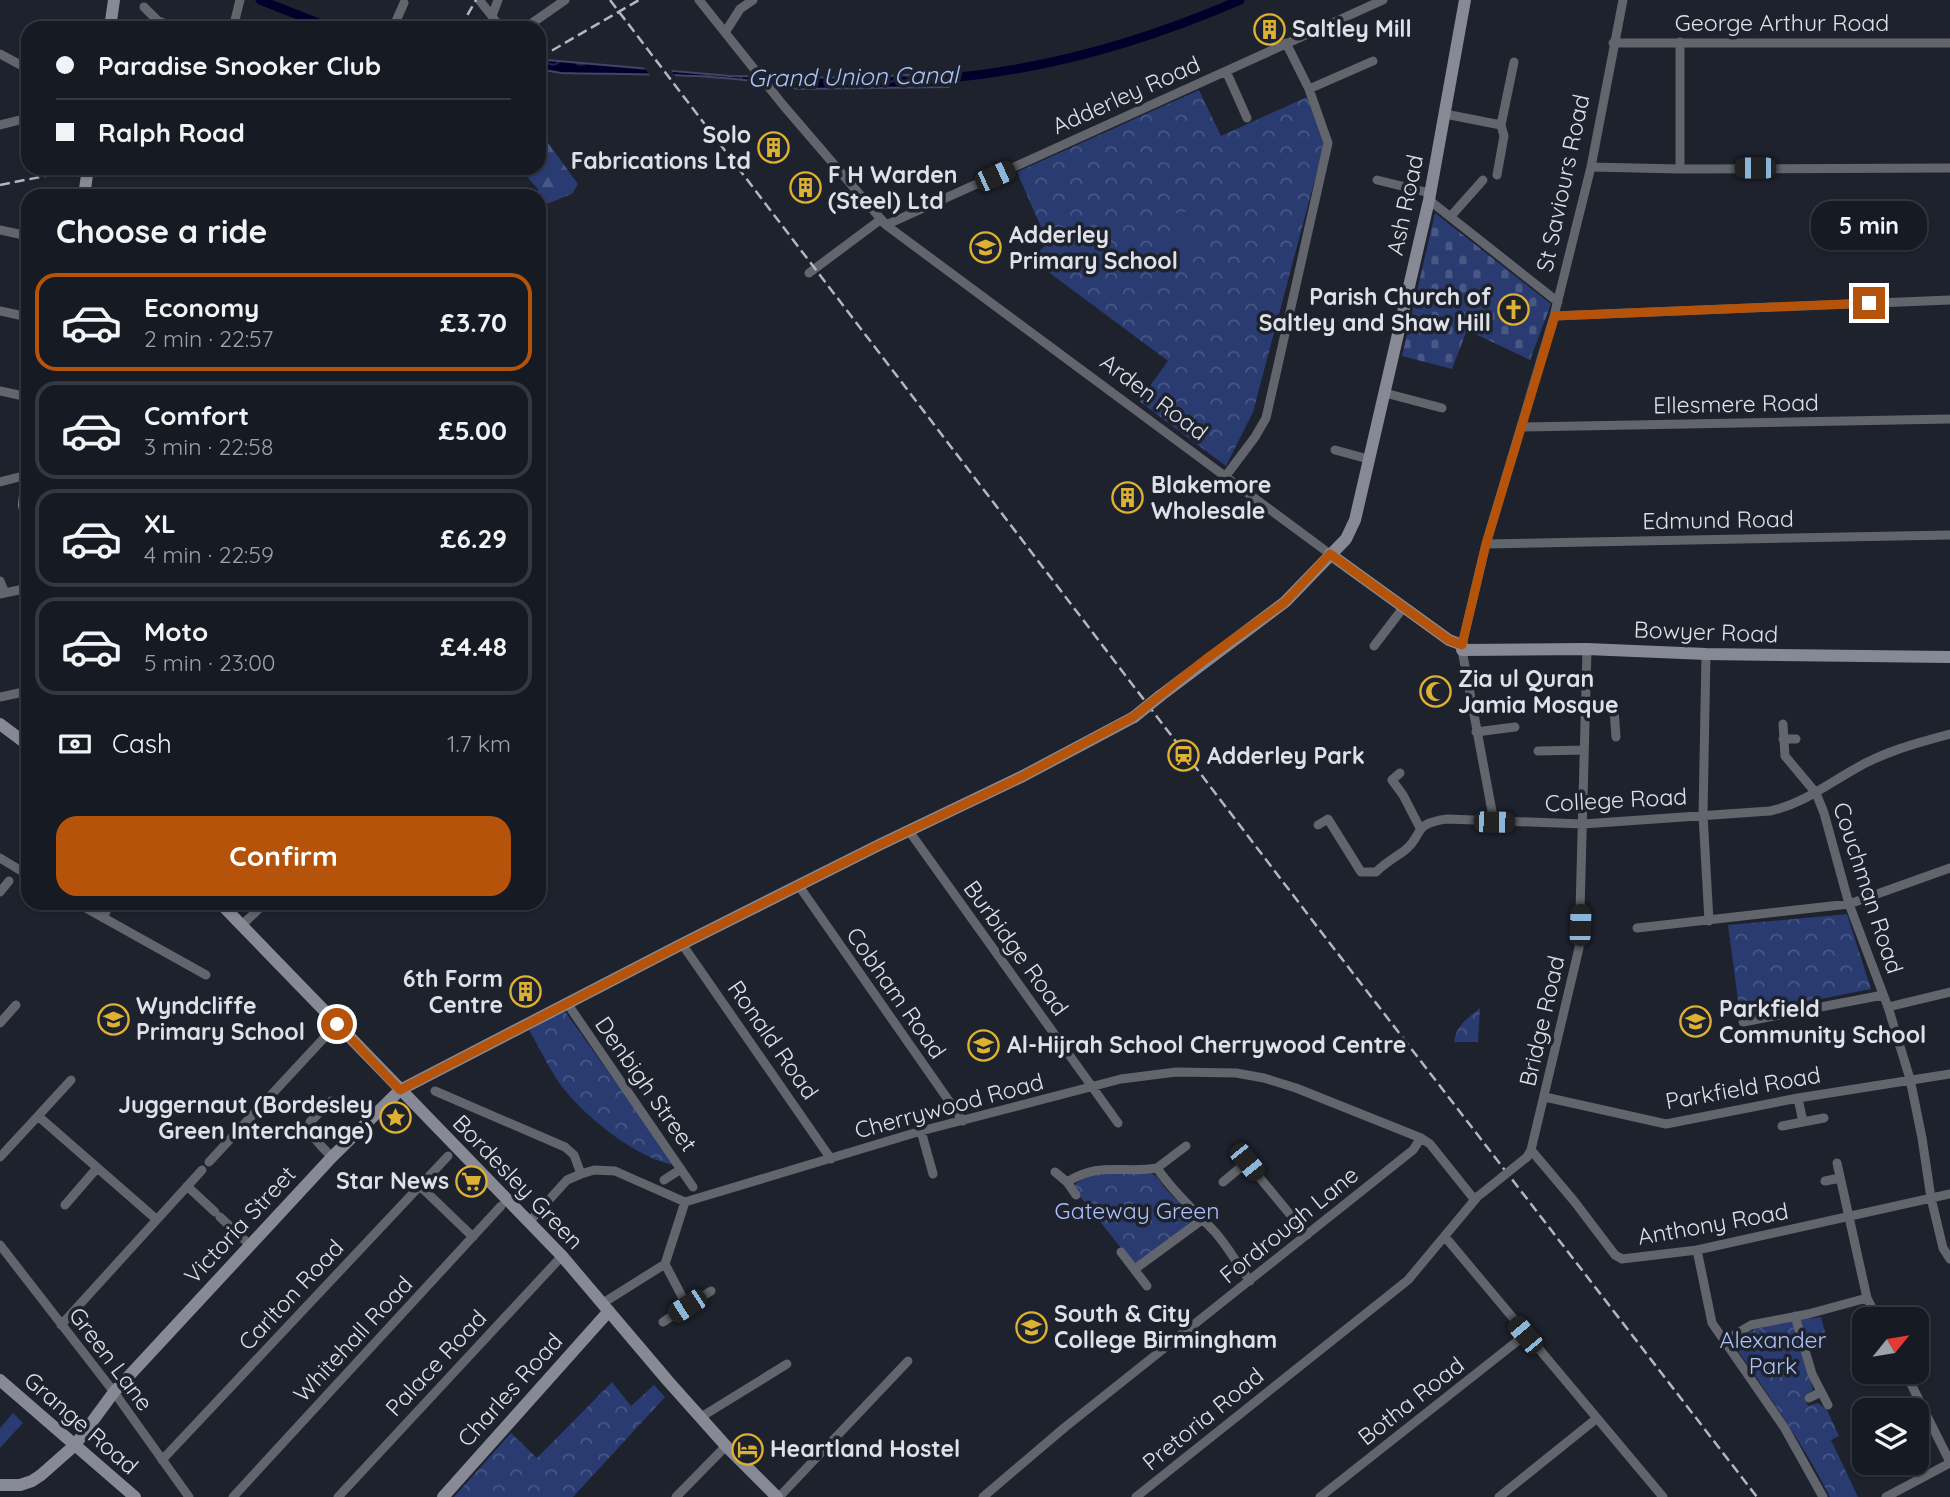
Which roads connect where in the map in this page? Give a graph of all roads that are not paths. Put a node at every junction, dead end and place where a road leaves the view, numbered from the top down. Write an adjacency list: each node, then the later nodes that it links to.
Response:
1 (114, 0): 14 (main road)
2 (565, 0): 19 (street)
3 (699, 0): 20 (street, Arden Road)
4 (753, 0): 20 (street)
5 (1383, 0): 22 (street, Adderley Road)
6 (1465, 0): 31 (main road, Ash Road)
7 (1623, 0): 23 (street, St Saviours Road)
8 (240, 1): 16 (street)
9 (403, 1): 17 (street)
10 (480, 1): 13 (street)
11 (497, 3): 13 (street)
12 (144, 6): 15 (street)
13 (492, 16): 18 (street)
14 (111, 21)
15 (154, 21)
16 (235, 21)
17 (396, 21)
18 (495, 21)
19 (535, 21)
20 (726, 31): 44 (street, Arden Road)
21 (1680, 42): 23 (street, George Arthur Road); 24 (street, George Arthur Road); 38 (street)
22 (1286, 43): 29 (street, Adderley Road); 30 (street)
23 (1613, 43): 36 (street, St Saviours Road)
24 (1950, 43)
25 (0, 54): 28 (street)
26 (1373, 61): 30 (street)
27 (1514, 62): 35 (street)
28 (21, 65)
29 (1226, 71): 32 (street); 44 (street, Adderley Road)
30 (1309, 89): 64 (street)
31 (1445, 114): 35 (street); 42 (main road, Ash Road)
32 (1247, 118)
33 (21, 120): 34 (street)
34 (0, 125)
35 (1501, 125): 39 (street)
36 (1591, 167): 38 (street); 49 (street, St Saviours Road)
37 (1950, 168): 38 (street)
38 (1680, 169)
39 (1497, 176)
40 (1377, 180): 42 (street)
41 (1483, 180): 43 (street)
42 (1430, 196): 43 (street); 54 (main road, Ash Road)
43 (1451, 216): 49 (street)
44 (883, 223): 47 (street, Adderley Road); 64 (street, Arden Road)
45 (0, 230): 46 (street)
46 (21, 234)
47 (809, 273)
48 (1950, 300): 52 (street)
49 (1558, 302): 52 (street, St Saviours Road)
50 (0, 310): 51 (street)
51 (21, 315)
52 (1555, 316): 58 (street, St Saviours Road)
53 (0, 391): 55 (street)
54 (1385, 393): 56 (street); 61 (main road, Ash Road)
55 (21, 396)
56 (1442, 408)
57 (1950, 419): 58 (street, Ellesmere Road)
58 (1522, 427): 67 (street, St Saviours Road)
59 (1335, 450): 60 (street)
60 (1346, 453): 61 (street); 62 (street)
61 (1368, 459): 68 (main road, Ash Road)
62 (1343, 464)
63 (21, 477): 65 (street)
64 (1225, 477): 68 (street, Arden Road)
65 (0, 482)
66 (1950, 535): 67 (street, Edmund Road)
67 (1486, 544): 74 (street, St Saviours Road)
68 (1330, 554): 72 (main road, Arden Road); 99 (main road, Ash Road, bridge)
69 (0, 581): 71 (street)
70 (21, 590): 71 (street)
71 (2, 594)
72 (1403, 608): 73 (street); 74 (main road, Arden Road)
73 (1374, 646)
74 (1462, 647): 75 (main road, Bowyer Road); 84 (street, St Saviours Road)
75 (1587, 649): 76 (main road, Bowyer Road); 80 (street, Bridge Road)
76 (1706, 654): 77 (main road, Bowyer Road); 94 (street)
77 (1950, 657)
78 (21, 692): 79 (street)
79 (0, 697)
80 (1584, 709): 86 (street); 90 (street, Bridge Road)
81 (0, 724): 89 (main road)
82 (1783, 724): 87 (street)
83 (1516, 727): 84 (street)
84 (1476, 732): 95 (street, St Saviours Road)
85 (1950, 734): 93 (street, College Road)
86 (1616, 737)
87 (1783, 739): 88 (street); 93 (street)
88 (1796, 739)
89 (21, 740)
90 (1584, 750): 91 (street); 96 (street, Bridge Road)
91 (1538, 751)
92 (1400, 773): 98 (street)
93 (1816, 793): 94 (street, College Road); 106 (street, Couchman Road)
94 (1703, 815): 96 (street, College Road); 112 (street)
95 (1494, 822): 96 (street, College Road); 98 (street, College Road)
96 (1583, 824): 131 (street, Bridge Road)
97 (1318, 825): 98 (street)
98 (1420, 828)
99 (909, 831): 104 (main road, Victoria Street); 128 (street, Burbidge Road)
100 (0, 858): 102 (street)
101 (1950, 868): 106 (street)
102 (21, 871)
103 (9, 881): 105 (street)
104 (799, 886): 115 (main road, Victoria Street); 136 (street, Cobham Road)
105 (0, 892)
106 (1849, 904): 112 (street); 118 (street, Couchman Road)
107 (89, 910): 111 (street)
108 (107, 910): 111 (street)
109 (227, 910): 113 (main road, Bordesley Green)
110 (258, 910): 113 (street)
111 (103, 918): 116 (street)
112 (1709, 921): 114 (street)
113 (242, 925): 124 (main road, Bordesley Green)
114 (1637, 928)
115 (682, 944): 119 (main road, Victoria Street); 147 (street, Ronald Road)
116 (206, 975)
117 (1950, 992): 121 (street)
118 (1883, 995): 121 (street, Couchman Road); 122 (street)
119 (567, 1003): 129 (main road, Victoria Street); 150 (street, Denbigh Street)
120 (16, 1005): 123 (street)
121 (1888, 1007): 126 (street, Couchman Road)
122 (1743, 1022)
123 (0, 1023)
124 (337, 1024): 129 (main road, Bordesley Green); 160 (street)
125 (1950, 1074): 126 (street, Parkfield Road)
126 (1910, 1079): 132 (street, Parkfield Road); 166 (street, Couchman Road)
127 (71, 1080): 134 (street)
128 (1091, 1087): 136 (street, Cherrywood Road); 138 (street, Burbidge Road); 141 (street, Cherrywood Road)
129 (400, 1090): 146 (main road, Victoria Street); 173 (main road, Bordesley Green)
130 (435, 1091): 153 (street)
131 (1545, 1097): 132 (street, Parkfield Road); 143 (street, Bridge Road)
132 (1798, 1098): 137 (street)
133 (331, 1101): 146 (street)
134 (37, 1116): 145 (street); 149 (street)
135 (1824, 1118): 137 (street)
136 (963, 1121): 140 (street, Cherrywood Road)
137 (1803, 1122): 139 (street)
138 (1118, 1123)
139 (1782, 1126)
140 (921, 1131): 147 (street, Cherrywood Road); 154 (street)
141 (1421, 1138): 165 (street, Cherrywood Road); 174 (street, Fordrough Lane)
142 (1186, 1146): 151 (street)
143 (1529, 1153): 165 (street, bridge); 179 (street, Anthony Road)
144 (448, 1156): 161 (street, Carlton Road)
145 (0, 1157)
146 (332, 1157): 178 (main road, Victoria Street)
147 (831, 1159): 167 (street, Cherrywood Road)
148 (1837, 1163): 155 (street)
149 (97, 1168): 168 (street); 171 (street)
150 (681, 1168): 156 (street); 162 (street, Denbigh Street)
151 (1157, 1168): 158 (street); 172 (street)
152 (1055, 1172): 158 (street)
153 (581, 1174): 167 (street); 173 (street)
154 (933, 1174)
155 (1840, 1178): 157 (street); 170 (street)
156 (664, 1180)
157 (1825, 1181)
158 (1067, 1182): 164 (street)
159 (1223, 1182): 174 (street)
160 (187, 1186): 171 (street); 178 (street)
161 (420, 1186): 175 (street); 209 (street, Carlton Road)
162 (693, 1187)
163 (1950, 1194): 166 (street, Anthony Road)
164 (1076, 1195)
165 (1478, 1196): 176 (street, Pretoria Road)
166 (1931, 1198): 170 (street, Anthony Road); 182 (street, Couchman Road)
167 (685, 1202): 183 (street)
168 (65, 1205)
169 (501, 1206): 175 (street, Whitehall Road)
170 (1848, 1217): 179 (street, Anthony Road); 188 (street)
171 (156, 1219): 194 (street)
172 (1203, 1219): 184 (street); 185 (street)
173 (529, 1222): 181 (main road, Bordesley Green)
174 (1307, 1235): 185 (street, Fordrough Lane)
175 (473, 1237): 214 (street, Whitehall Road)
176 (1446, 1238): 195 (street); 220 (street, Pretoria Road)
177 (0, 1245): 194 (street, Green Lane)
178 (250, 1245): 201 (main road, Victoria Street)
179 (1697, 1250): 196 (street)
180 (1121, 1252): 184 (street)
181 (562, 1256): 190 (main road, Bordesley Green); 215 (street, Palace Road)
182 (1950, 1259)
183 (665, 1264): 189 (street); 190 (street)
184 (1135, 1269): 186 (street)
185 (1250, 1281): 219 (street, Fordrough Lane)
186 (1147, 1286)
187 (711, 1291): 189 (street)
188 (1867, 1298): 191 (street); 192 (street)
189 (687, 1306): 193 (street)
190 (606, 1307): 205 (main road, Bordesley Green); 216 (main road, Charles Road)
191 (1872, 1307)
192 (1795, 1317): 196 (street); 202 (street)
193 (663, 1322)
194 (61, 1325): 201 (street, Green Lane)
195 (1525, 1335): 206 (street); 221 (street, Botha Road)
196 (1724, 1341): 224 (street)
197 (908, 1361): 218 (street)
198 (787, 1364): 205 (street)
199 (0, 1380): 207 (main road, Grange Road)
200 (1911, 1384): 210 (street)
201 (114, 1392): 207 (main road, Victoria Street); 209 (street, Green Lane)
202 (1821, 1392): 203 (street); 204 (street)
203 (1809, 1398)
204 (1828, 1405)
205 (701, 1418): 208 (main road, Bordesley Green)
206 (1596, 1419): 222 (street); 223 (street)
207 (75, 1445): 211 (main road, Victoria Street); 212 (main road, Grange Road)
208 (726, 1446): 217 (street); 218 (main road, Bordesley Green)
209 (162, 1460): 213 (street, Green Lane)
210 (1950, 1462): 225 (street)
211 (0, 1485)
212 (135, 1497)
213 (189, 1497)
214 (233, 1497)
215 (338, 1497)
216 (443, 1497)
217 (676, 1497)
218 (778, 1497)
219 (983, 1497)
220 (1136, 1497)
221 (1320, 1497)
222 (1499, 1497)
223 (1663, 1497)
224 (1823, 1497)
225 (1886, 1497)

